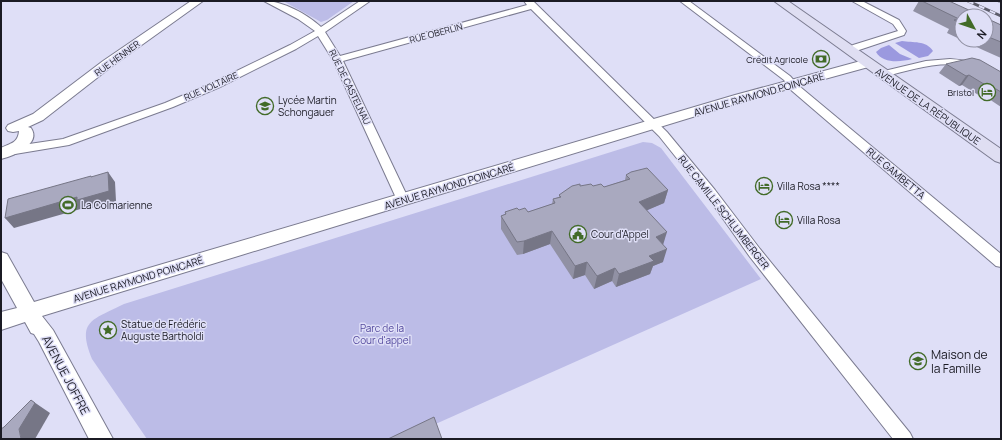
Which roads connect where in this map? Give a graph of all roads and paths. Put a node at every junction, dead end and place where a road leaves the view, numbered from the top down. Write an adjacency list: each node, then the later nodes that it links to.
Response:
1 (198, 1): 16 (street, RUE HENNER)
2 (268, 1): 8 (street, RUE DE CASTELNAU)
3 (366, 1): 8 (street, RUE VOLTAIRE)
4 (684, 1): 14 (street, RUE GAMBETTA)
5 (780, 1): 9 (main road, AVENUE DE LA RÉPUBLIQUE)
6 (859, 3): 9 (street)
7 (531, 4): 10 (street, RUE OBERLIN); 15 (street, RUE CAMILLE SCHLUMBERGER)
8 (319, 32): 10 (street, RUE DE CASTELNAU); 17 (street, RUE VOLTAIRE)
9 (850, 50): 11 (main road, AVENUE DE LA RÉPUBLIQUE)
10 (338, 60): 21 (street, RUE DE CASTELNAU)
11 (868, 63): 12 (main road, AVENUE DE LA RÉPUBLIQUE); 14 (street, AVENUE RAYMOND POINCARÉ)
12 (886, 73): 13 (street); 18 (main road, AVENUE DE LA RÉPUBLIQUE); 20 (main road, AVENUE DE LA RÉPUBLIQUE)
13 (1001, 78)
14 (792, 84): 15 (street, AVENUE RAYMOND POINCARÉ); 23 (street, RUE GAMBETTA)
15 (655, 125): 21 (street, AVENUE RAYMOND POINCARÉ); 27 (street, RUE CAMILLE SCHLUMBERGER)
16 (17, 132): 17 (street); 19 (street, RUE HENNER)
17 (44, 146): 19 (street, RUE VOLTAIRE)
18 (1001, 150)
19 (5, 153)
20 (1001, 157)
21 (403, 200): 24 (street, AVENUE RAYMOND POINCARÉ)
22 (1, 259): 24 (street, AVENUE JOFFRE)
23 (1001, 262)
24 (31, 312): 25 (street, AVENUE RAYMOND POINCARÉ); 26 (street, AVENUE JOFFRE)
25 (1, 321)
26 (101, 439)
27 (904, 439)

